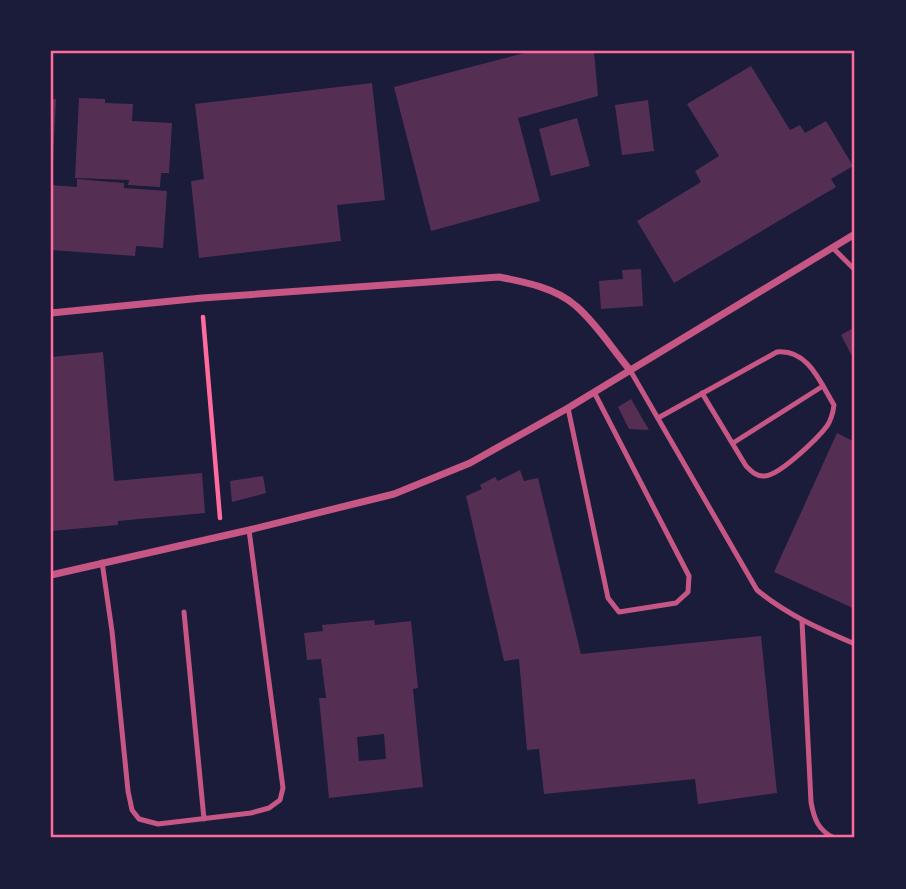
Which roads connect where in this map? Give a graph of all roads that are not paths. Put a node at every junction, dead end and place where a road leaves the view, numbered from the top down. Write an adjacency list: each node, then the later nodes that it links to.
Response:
1 (855, 234): 2 (street)
2 (833, 248): 3 (lane); 5 (street)
3 (855, 270)
4 (51, 313): 5 (street)
5 (630, 370): 7 (street); 10 (lane)
6 (823, 386): 8 (lane); 11 (lane); 11 (lane)
7 (594, 392): 9 (street); 9 (lane)
8 (702, 393): 10 (lane); 11 (lane)
9 (568, 408): 12 (street)
10 (657, 418): 16 (lane)
11 (733, 443)
12 (249, 530): 13 (street); 18 (lane)
13 (102, 562): 14 (street); 18 (lane)
14 (51, 575)
15 (184, 612): 18 (lane)
16 (802, 621): 17 (lane); 19 (lane)
17 (855, 644)
18 (204, 819)
19 (823, 832): 20 (lane); 21 (lane)
20 (814, 838)
21 (834, 838)

